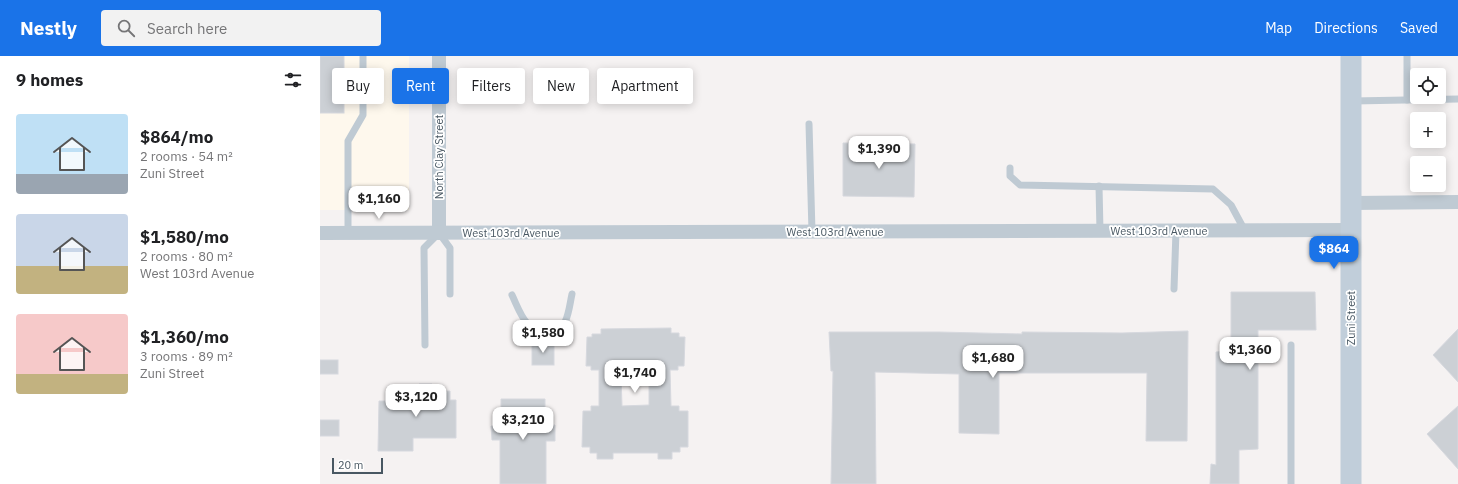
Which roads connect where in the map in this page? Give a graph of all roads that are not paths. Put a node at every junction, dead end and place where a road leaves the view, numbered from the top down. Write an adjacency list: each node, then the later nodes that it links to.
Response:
1 (363, 56): 19 (lane)
2 (439, 56): 20 (street, North Clay Street)
3 (1351, 56): 7 (street, Zuni Street)
4 (1407, 56): 6 (lane)
5 (1458, 99): 6 (lane)
6 (1407, 100): 7 (lane)
7 (1351, 101): 12 (street, Zuni Street)
8 (809, 124): 17 (lane)
9 (1010, 168): 10 (lane)
10 (1099, 186): 14 (lane); 16 (lane)
11 (1458, 202): 12 (street)
12 (1351, 203): 13 (street, Zuni Street)
13 (1351, 230): 16 (street, West 103rd Avenue); 28 (street, Zuni Street)
14 (1100, 231): 15 (street, West 103rd Avenue); 17 (street, West 103rd Avenue)
15 (1176, 231): 16 (street, West 103rd Avenue); 21 (lane)
16 (1245, 231)
17 (812, 232): 20 (street, West 103rd Avenue)
18 (320, 233): 19 (street, West 103rd Avenue)
19 (348, 233): 20 (street, West 103rd Avenue)
20 (439, 233): 22 (lane); 25 (lane)
21 (1174, 289)
22 (450, 294)
23 (572, 294): 24 (lane)
24 (512, 295)
25 (425, 345)
26 (1291, 346): 27 (lane)
27 (1291, 484)
28 (1351, 484)

